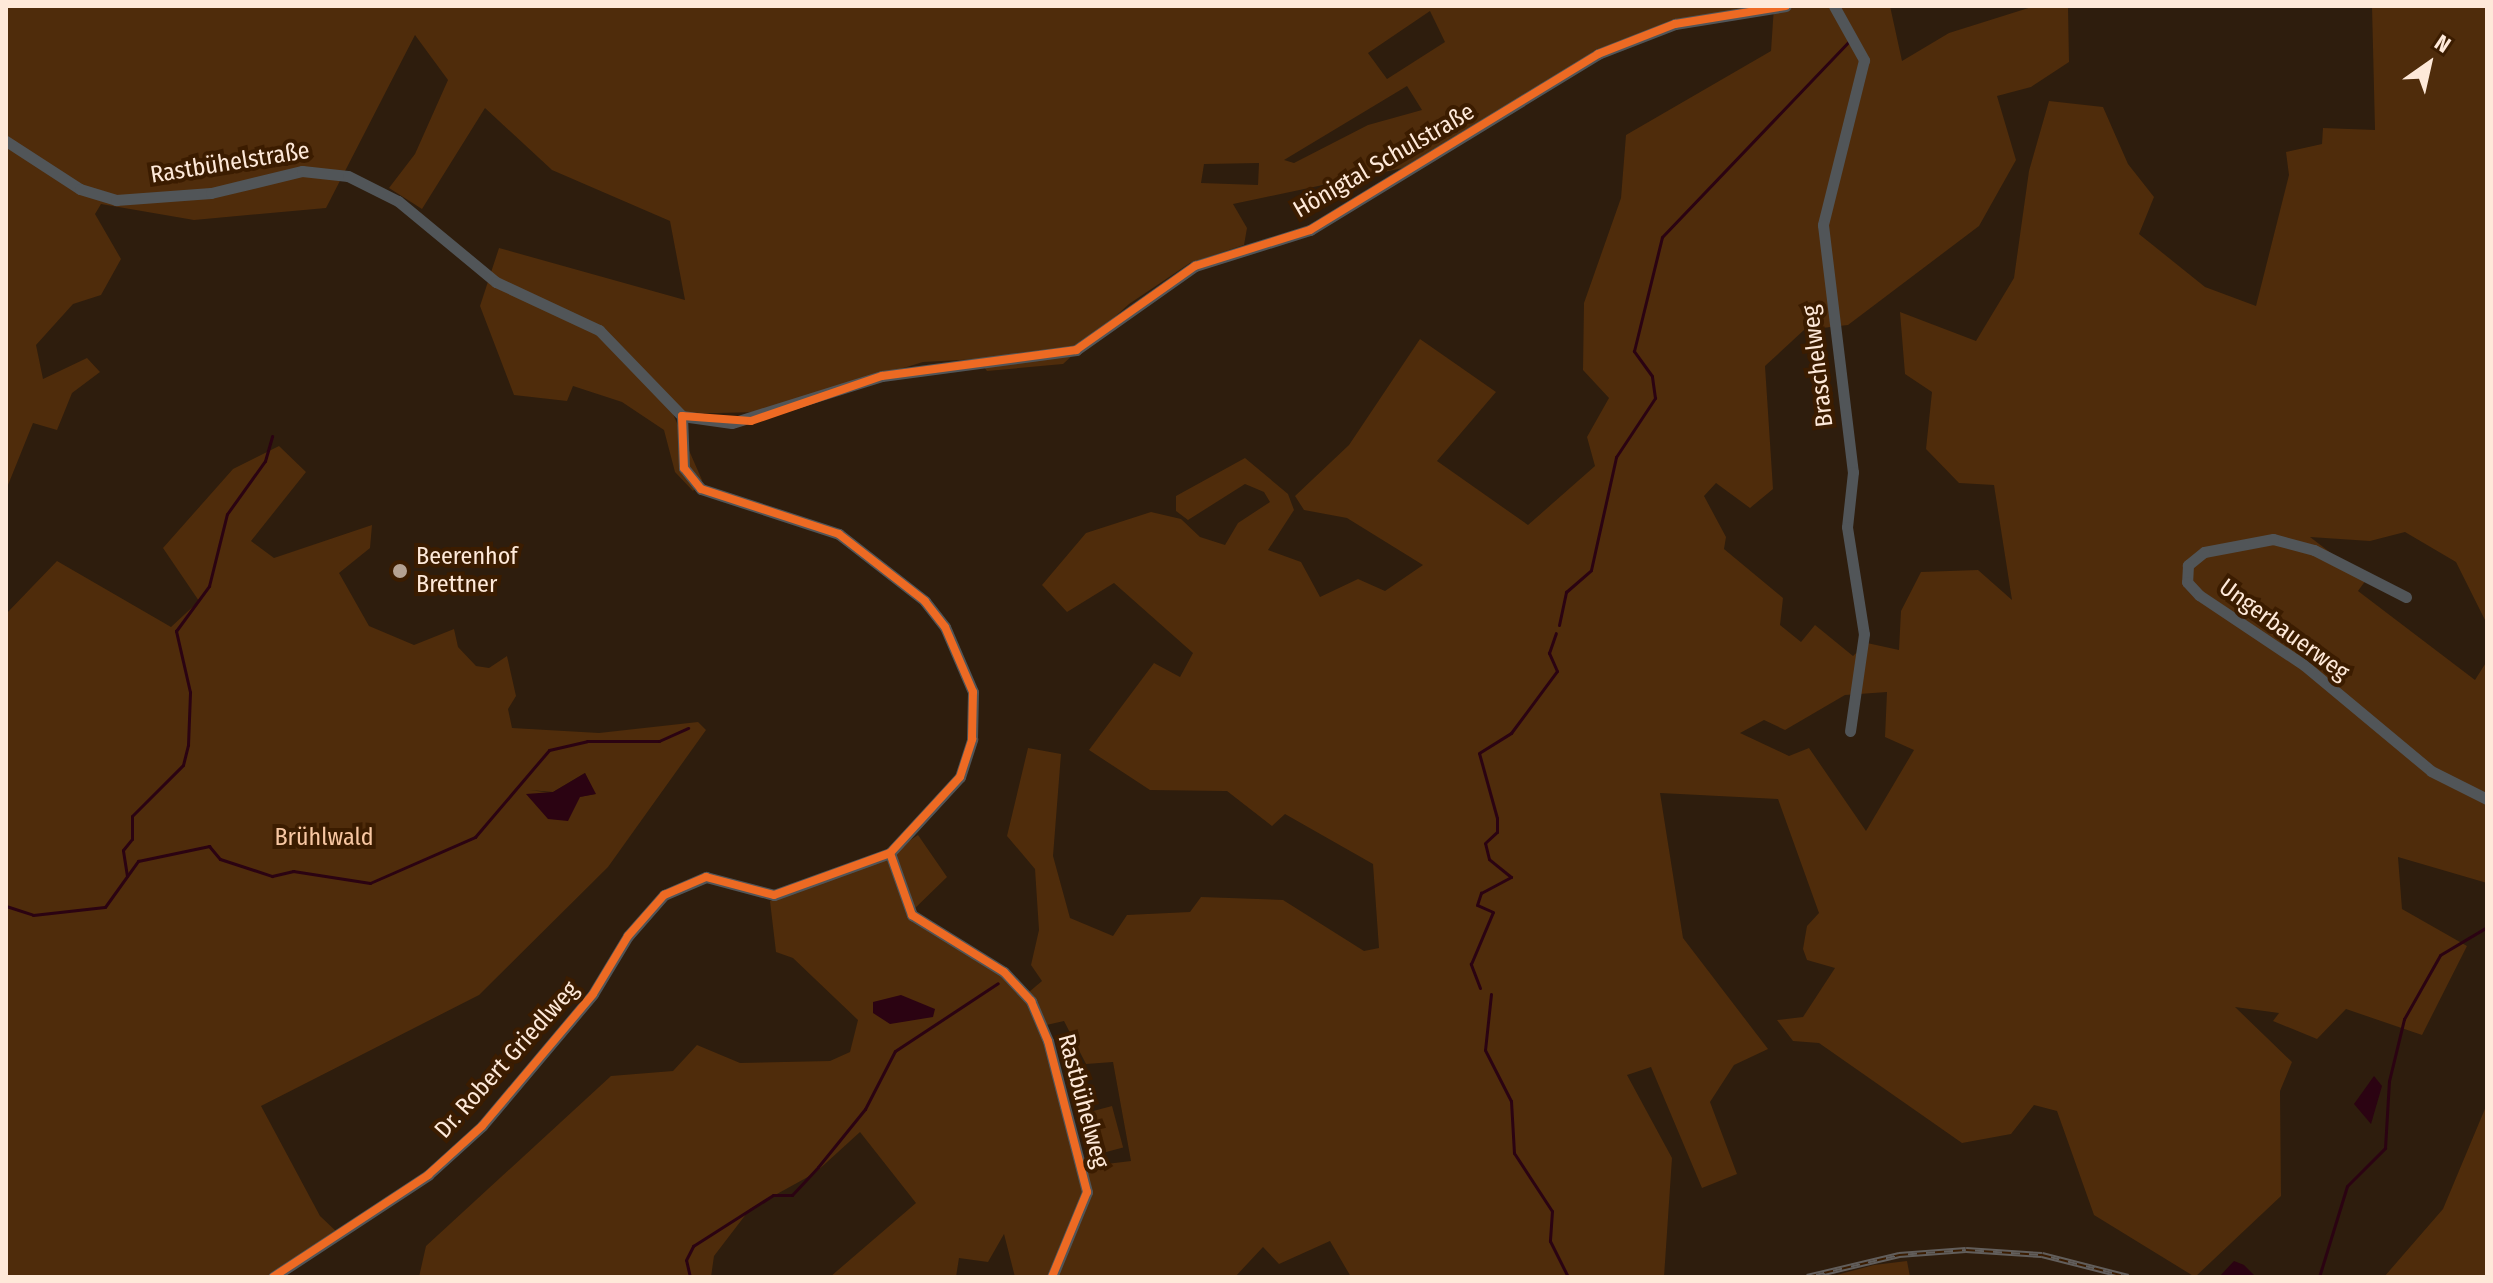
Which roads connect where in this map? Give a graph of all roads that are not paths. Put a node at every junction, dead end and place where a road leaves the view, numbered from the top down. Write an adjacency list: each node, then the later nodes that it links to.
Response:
1 (1786, 6): 4 (street, Hönigtal Schulstraße)
2 (1834, 6): 6 (street, Braschelweg)
3 (6, 141): 4 (street, Rastbühelstraße)
4 (682, 416): 8 (street)
5 (2406, 597): 7 (street, Ungerbauerweg)
6 (1850, 731)
7 (2487, 799)
8 (890, 853): 9 (street, Dr. Robert Griedlweg); 10 (street, Rastbühelweg)
9 (273, 1277)
10 (1052, 1277)

